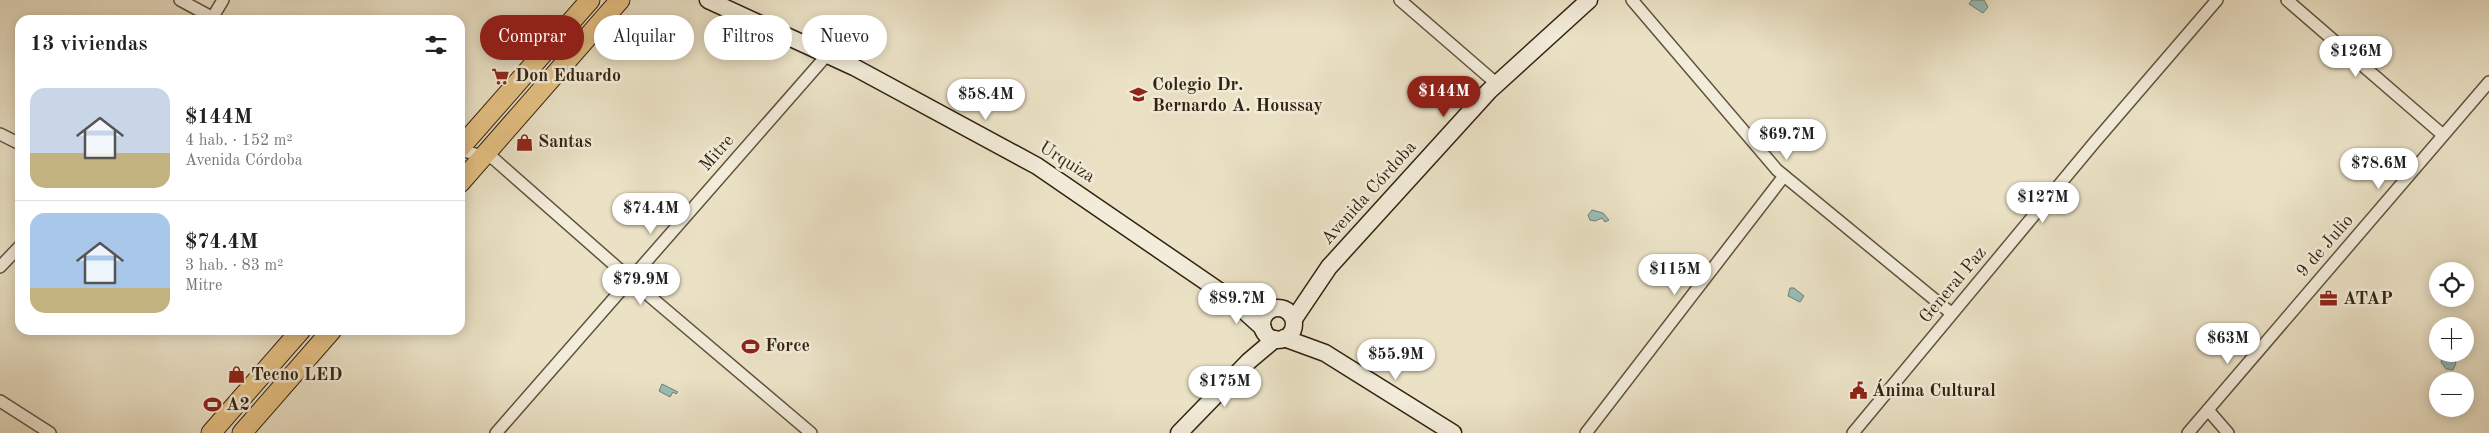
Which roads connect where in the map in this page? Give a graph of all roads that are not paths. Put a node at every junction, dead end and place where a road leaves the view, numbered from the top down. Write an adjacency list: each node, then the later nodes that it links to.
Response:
1 (180, 0): 11 (street)
2 (223, 0): 12 (street)
3 (590, 0): 21 (main road)
4 (620, 0): 23 (main road)
5 (708, 0): 13 (street, Urquiza)
6 (1400, 0): 17 (street)
7 (1589, 0): 17 (street, Avenida Córdoba)
8 (1632, 0): 24 (street)
9 (2217, 0): 32 (street, General Paz)
10 (2286, 0): 19 (street)
11 (206, 15)
12 (215, 15)
13 (802, 43)
14 (823, 60): 29 (street, Mitre)
15 (837, 60): 30 (street, Urquiza)
16 (2489, 82): 19 (street, 9 de Julio)
17 (1497, 84): 28 (street, Avenida Córdoba)
18 (0, 134): 20 (street)
19 (2443, 135): 39 (street, 9 de Julio)
20 (15, 142)
21 (465, 143)
22 (465, 150): 23 (street)
23 (484, 156): 25 (main road); 29 (street)
24 (1784, 176): 32 (street); 47 (street)
25 (465, 177)
26 (15, 251): 27 (street)
27 (0, 266)
28 (1329, 267): 31 (street, Avenida Córdoba); 33 (street, Avenida Córdoba)
29 (630, 279): 43 (street, Mitre); 44 (street)
30 (1231, 299): 31 (street, Urquiza); 34 (street, Urquiza)
31 (1274, 309): 33 (street); 34 (street)
32 (1951, 313): 48 (street, General Paz)
33 (1294, 320): 34 (street); 37 (street, Urquiza)
34 (1272, 334): 37 (street, Urquiza); 45 (street)
35 (297, 335): 41 (main road)
36 (328, 335): 42 (main road)
37 (1325, 354): 46 (street, Urquiza)
38 (0, 401): 40 (street)
39 (2208, 410): 49 (street, 9 de Julio); 50 (street)
40 (50, 433)
41 (211, 433)
42 (242, 433)
43 (496, 433)
44 (811, 433)
45 (1179, 433)
46 (1453, 433)
47 (1586, 433)
48 (1853, 433)
49 (2188, 433)
50 (2228, 433)

